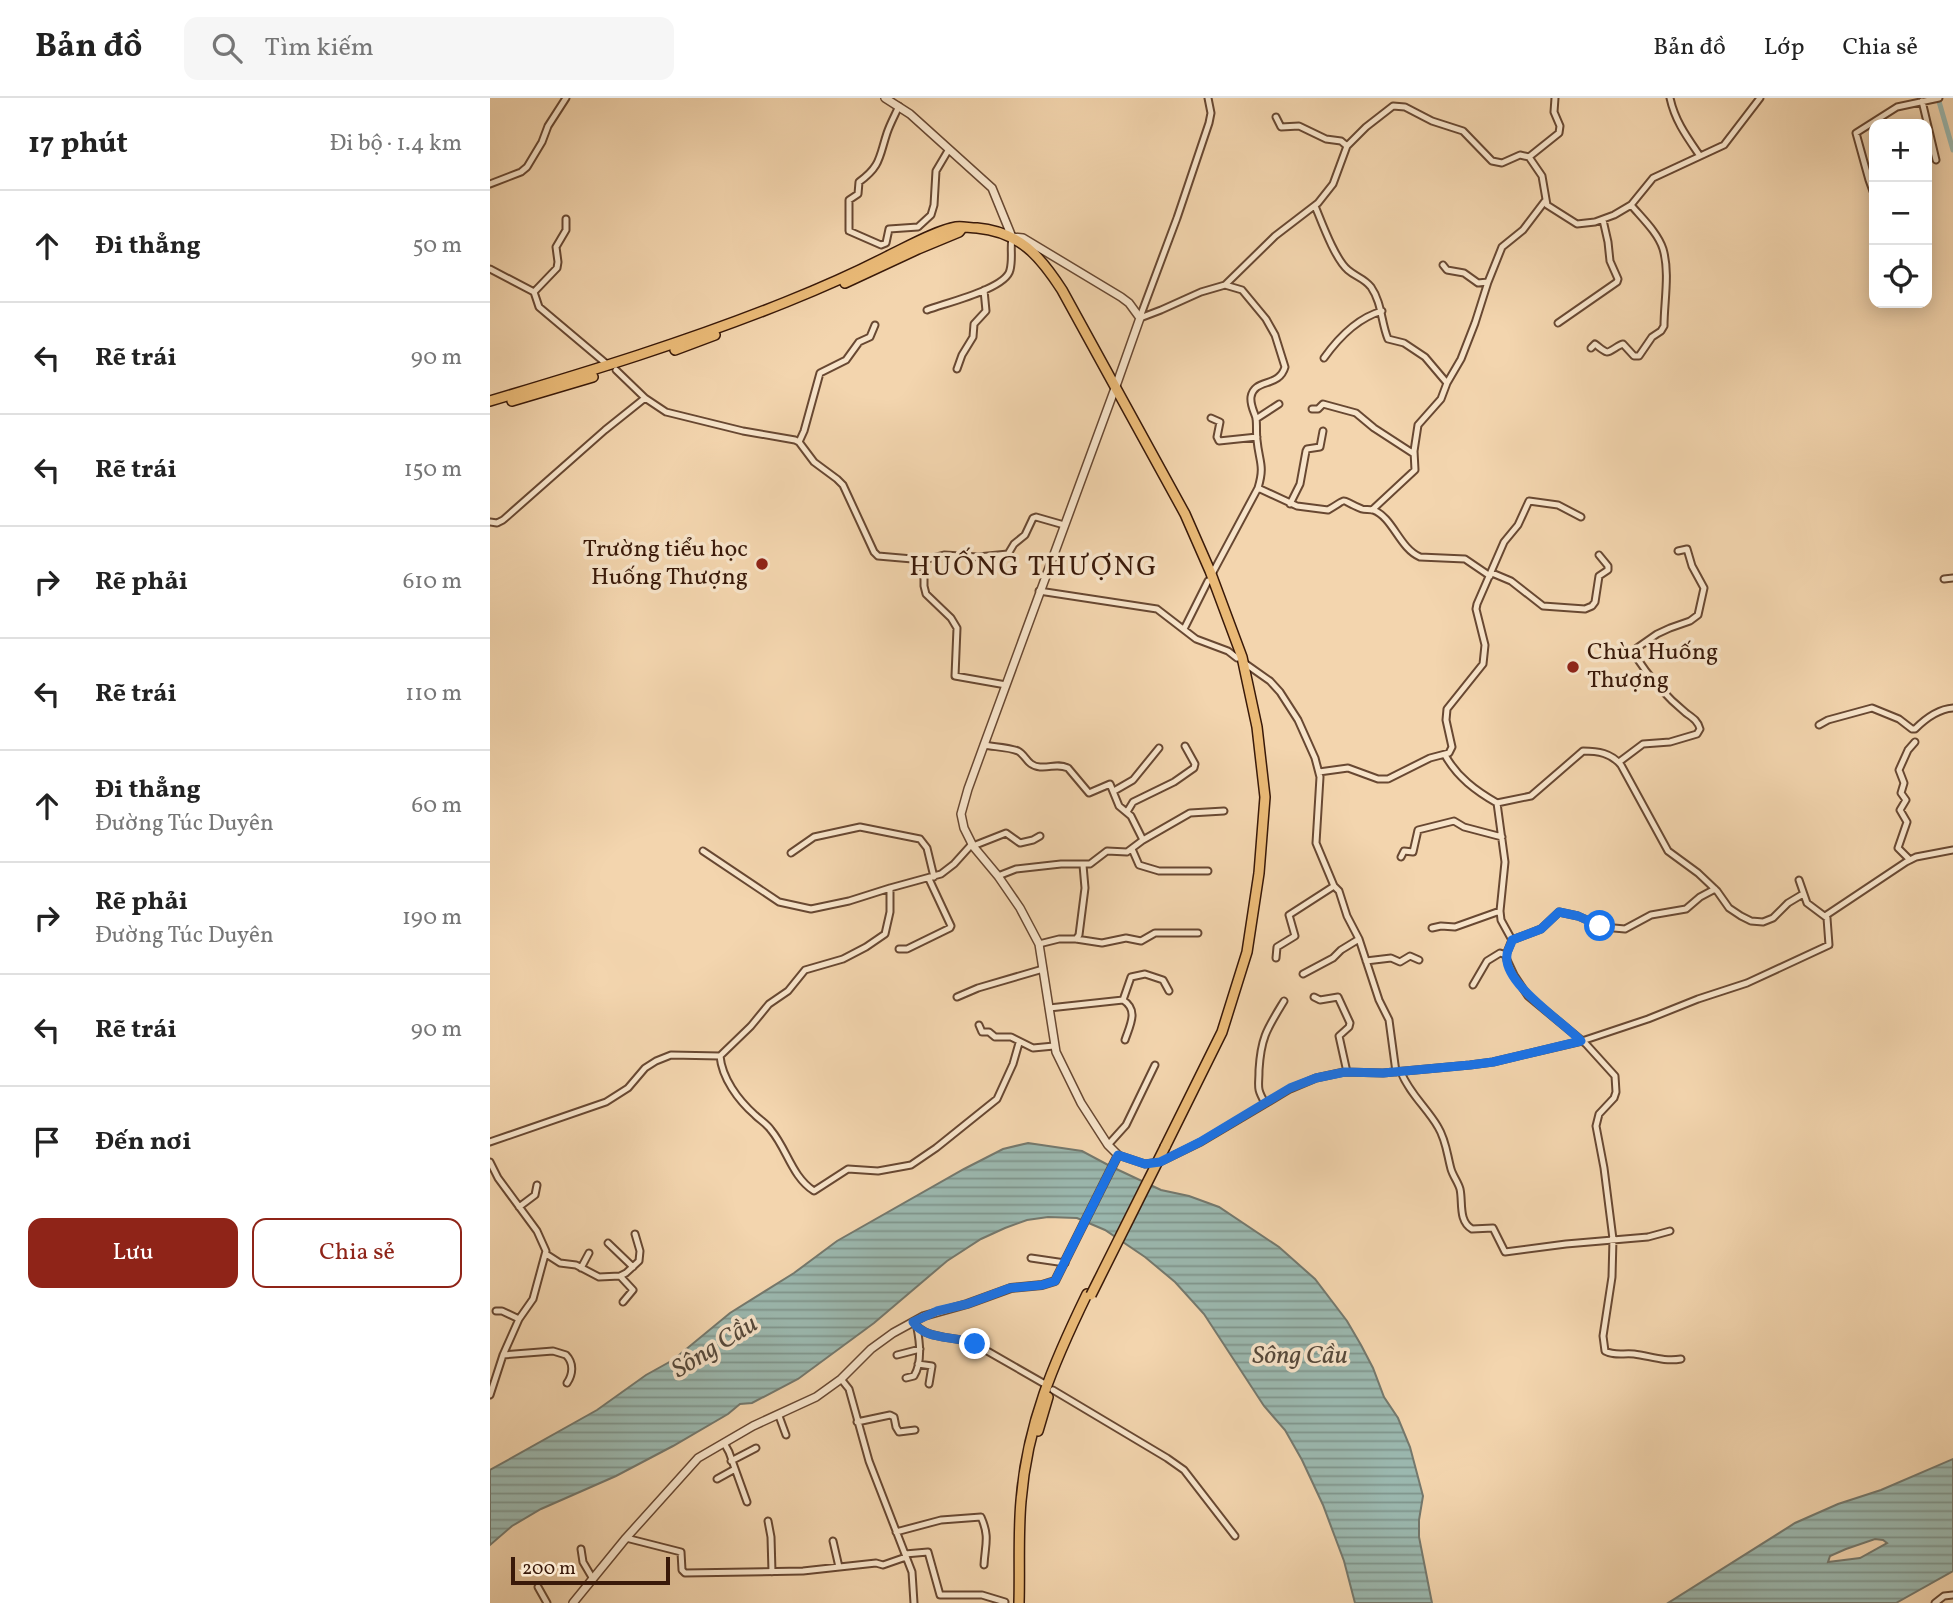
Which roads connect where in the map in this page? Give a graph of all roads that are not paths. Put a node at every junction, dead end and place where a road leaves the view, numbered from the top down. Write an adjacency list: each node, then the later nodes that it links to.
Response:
1 (566, 98): 18 (street)
2 (886, 98): 10 (street)
3 (1208, 98): 33 (street)
4 (1555, 98): 15 (street)
5 (1670, 98): 14 (street)
6 (1760, 98): 14 (street)
7 (1939, 98): 8 (street)
8 (1925, 101): 16 (street); 17 (street)
9 (1396, 102): 12 (street); 15 (street)
10 (899, 106): 13 (street); 13 (street)
11 (1276, 117): 12 (street)
12 (1347, 146): 21 (street)
13 (949, 149): 24 (street)
14 (1700, 156): 20 (street)
15 (1530, 157): 19 (street)
16 (1936, 160)
17 (1869, 182)
18 (490, 184)
19 (1545, 201): 23 (street); 27 (street)
20 (1631, 205): 23 (street); 36 (street)
21 (1315, 206): 28 (street); 32 (street)
22 (566, 219): 30 (street)
23 (1602, 220): 34 (street)
24 (1012, 237): 29 (street); 33 (street); 38 (highway); 41 (highway)
25 (1443, 265): 27 (street)
26 (490, 269): 30 (street)
27 (1488, 282): 40 (street)
28 (1225, 285): 33 (street); 48 (street)
29 (984, 290): 31 (street); 39 (street)
30 (534, 292): 38 (street)
31 (927, 310)
32 (1382, 311): 37 (street); 40 (street)
33 (1140, 318): 41 (street)
34 (1558, 323)
35 (875, 325): 51 (street)
36 (1591, 348)
37 (1324, 358)
38 (613, 368): 42 (street); 43 (highway); 45 (highway)
39 (957, 369)
40 (1447, 383): 52 (street)
41 (1115, 388): 58 (street); 63 (highway)
42 (645, 398): 51 (street); 57 (street)
43 (490, 401)
44 (1279, 404): 48 (street)
45 (490, 407)
46 (1311, 409): 52 (street)
47 (1210, 418): 50 (street)
48 (1256, 419): 50 (street)
49 (1323, 431): 54 (street)
50 (1257, 437): 53 (street)
51 (799, 442): 61 (street)
52 (1414, 454): 55 (street)
53 (1258, 488): 54 (street); 63 (street)
54 (1290, 503): 55 (street)
55 (1372, 510): 62 (street)
56 (1581, 517): 62 (street)
57 (490, 522)
58 (1064, 525): 61 (street); 66 (street)
59 (1678, 551): 77 (street)
60 (1599, 555): 62 (street)
61 (925, 560): 69 (street)
62 (1491, 574): 76 (street)
63 (1210, 578): 67 (street); 68 (highway)
64 (1953, 578): 65 (street)
65 (1944, 579)
66 (1039, 591): 67 (street); 69 (street)
67 (1184, 629): 68 (street)
68 (1240, 659): 78 (street); 151 (highway, bridge)
69 (1006, 685): 73 (street)
70 (1953, 708): 71 (street)
71 (1819, 725)
72 (1915, 742): 92 (street)
73 (984, 745): 79 (street); 86 (street)
74 (1185, 746): 82 (street)
75 (1159, 748): 79 (street)
76 (1445, 755): 78 (street); 80 (street)
77 (1619, 762): 80 (street); 100 (street)
78 (1319, 772): 98 (street)
79 (1114, 791): 82 (street)
80 (1497, 803): 84 (street)
81 (1224, 811): 85 (street)
82 (1127, 812): 85 (street)
83 (1040, 836): 86 (street)
84 (1502, 837): 91 (street); 102 (street)
85 (1143, 840): 87 (street)
86 (973, 845): 95 (street); 96 (street)
87 (1132, 849): 93 (street); 94 (street)
88 (703, 850): 99 (street)
89 (1953, 850): 92 (street)
90 (791, 853): 96 (street)
91 (1401, 857)
92 (1910, 860): 103 (street)
93 (1083, 865): 95 (street); 106 (street)
94 (1208, 871)
95 (998, 876): 109 (street)
96 (932, 878): 99 (street); 110 (street)
97 (1799, 880): 101 (street)
98 (1334, 886): 107 (street); 112 (street)
99 (890, 888): 129 (street)
100 (1715, 889): 101 (street); 108 (street)
101 (1803, 894): 103 (street)
102 (1500, 911): 104 (street); 108 (street)
103 (1825, 916): 126 (street)
104 (1432, 928)
105 (1198, 933): 106 (street)
106 (1076, 939): 109 (street)
107 (1359, 939): 114 (street); 116 (street)
108 (1512, 940): 111 (street)
109 (1039, 944): 115 (street)
110 (899, 949)
111 (1507, 955): 117 (street); 126 (street)
112 (1276, 958)
113 (1419, 960): 114 (street)
114 (1366, 961): 132 (street)
115 (1043, 969): 119 (street); 123 (street)
116 (1303, 974)
117 (1473, 985)
118 (1169, 991): 121 (street)
119 (957, 997)
120 (1314, 997): 131 (street)
121 (1123, 1000): 123 (street); 125 (street)
122 (1284, 1001): 133 (street)
123 (1049, 1007): 128 (street)
124 (979, 1025): 127 (street)
125 (1125, 1040)
126 (1581, 1041): 132 (street); 142 (street)
127 (1019, 1043): 128 (street); 129 (street)
128 (1054, 1046): 135 (street)
129 (720, 1056): 134 (street)
130 (1155, 1065): 135 (street)
131 (1347, 1072): 132 (street); 133 (street)
132 (1399, 1072): 142 (street)
133 (1265, 1103): 136 (street)
134 (490, 1142)
135 (1108, 1145): 136 (street)
136 (1116, 1157): 147 (street)
137 (490, 1162): 139 (street)
138 (537, 1185): 139 (street)
139 (519, 1207): 145 (street)
140 (1670, 1231): 142 (street)
141 (635, 1234): 148 (street)
142 (1613, 1239): 159 (street)
143 (608, 1242): 148 (street)
144 (589, 1253): 149 (street)
145 (546, 1254): 149 (street); 154 (street)
146 (1031, 1258): 147 (street)
147 (1065, 1263): 155 (street)
148 (633, 1267): 150 (street)
149 (581, 1268): 150 (street)
150 (620, 1276): 152 (street)
151 (1089, 1295): 196 (highway); 197 (highway)
152 (623, 1302)
153 (496, 1311): 154 (street)
154 (519, 1319): 157 (street)
155 (915, 1325): 156 (street); 162 (street); 164 (street)
156 (919, 1349): 158 (street); 160 (street)
157 (503, 1355): 163 (street); 167 (street)
158 (897, 1355)
159 (1681, 1359)
160 (918, 1364): 161 (street); 165 (street)
161 (906, 1378)
162 (841, 1379): 168 (street); 169 (street)
163 (567, 1383)
164 (1044, 1383)
165 (929, 1384)
166 (1054, 1391): 180 (street)
167 (490, 1395)
168 (779, 1416): 171 (street); 172 (street)
169 (857, 1422): 170 (street); 179 (street)
170 (915, 1430)
171 (786, 1435)
172 (724, 1443): 174 (street); 181 (street)
173 (756, 1448): 174 (street)
174 (732, 1461): 175 (street)
175 (735, 1469): 176 (street); 177 (street)
176 (717, 1479)
177 (747, 1502)
178 (768, 1521): 187 (street)
179 (896, 1532): 184 (street); 185 (street)
180 (1235, 1536)
181 (626, 1538): 187 (street); 188 (street)
182 (833, 1541): 186 (street)
183 (580, 1549): 188 (street)
184 (905, 1556): 186 (street); 191 (street); 195 (street)
185 (984, 1565)
186 (839, 1567): 187 (street)
187 (772, 1573)
188 (593, 1579): 194 (street)
189 (538, 1587): 193 (street)
190 (1953, 1595): 198 (street)
191 (986, 1600): 192 (street)
192 (1005, 1602)
193 (547, 1603)
194 (573, 1603)
195 (914, 1603)
196 (1019, 1603)
197 (1025, 1603)
198 (1935, 1603)

